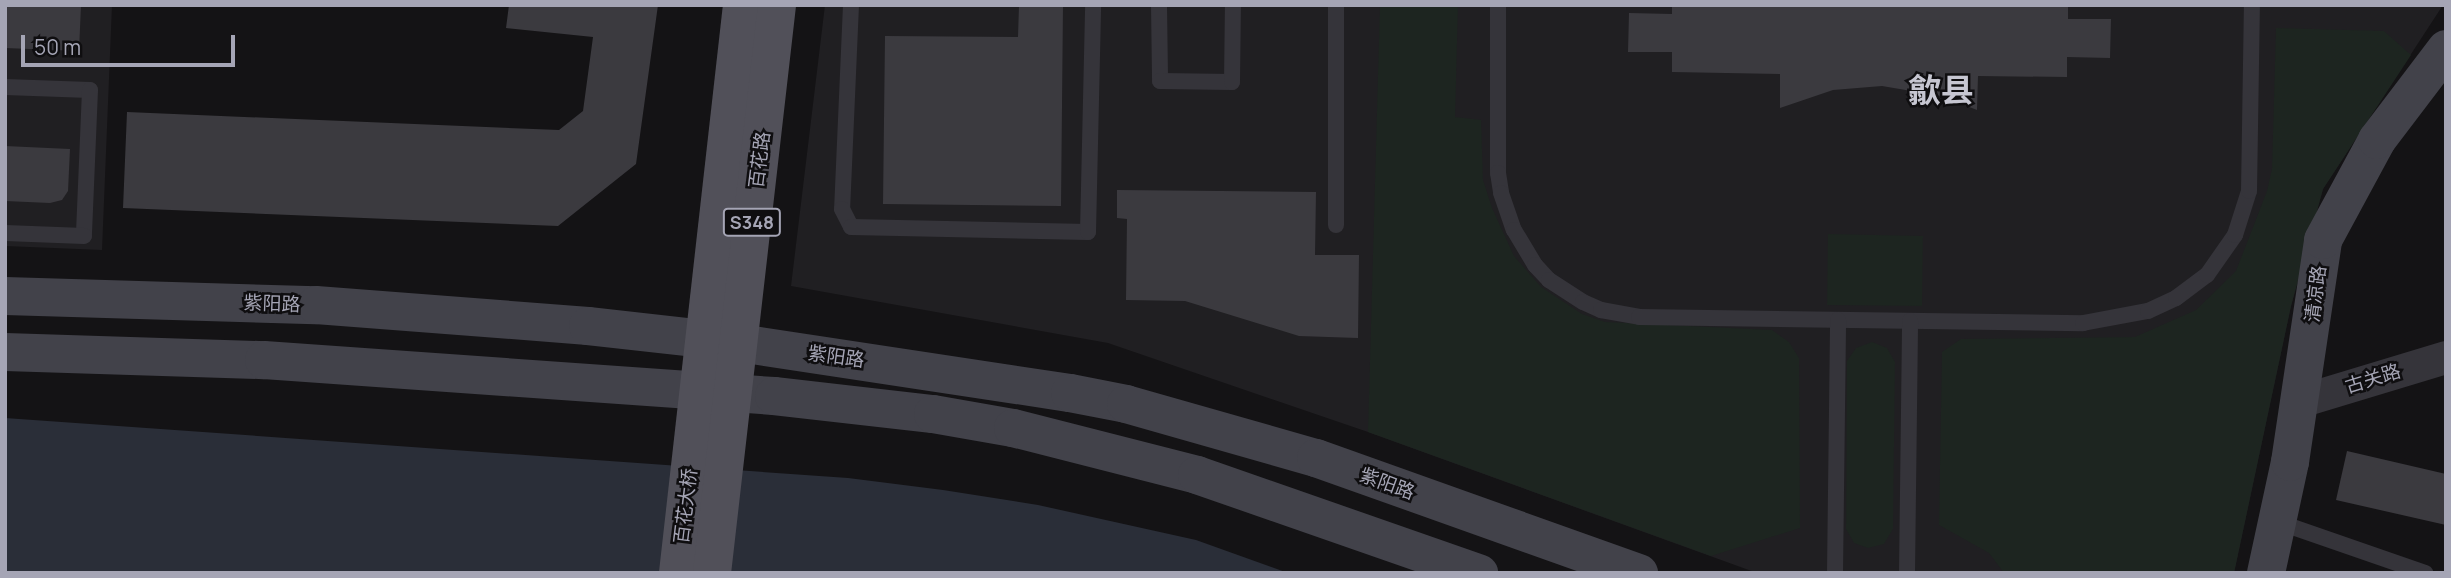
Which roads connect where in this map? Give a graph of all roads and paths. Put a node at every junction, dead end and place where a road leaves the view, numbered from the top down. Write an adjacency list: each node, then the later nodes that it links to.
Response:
1 (743, 5): 17 (main road, 百花路 / S348)
2 (777, 5): 17 (main road, 百花路 / S348)
3 (852, 5): 4 (lane)
4 (1093, 5)
5 (1159, 5): 6 (lane)
6 (1233, 5)
7 (1336, 5): 12 (lane)
8 (1498, 5): 15 (lane)
9 (2252, 5): 16 (lane)
10 (2446, 49): 21 (main road, 清凉路)
11 (5, 86): 13 (lane)
12 (1336, 225)
13 (5, 233)
14 (5, 296): 17 (main road, 紫阳路)
15 (1838, 320): 16 (lane); 28 (lane)
16 (1910, 321): 29 (lane)
17 (722, 341): 20 (main road, 百花路 / S348); 27 (main road, 紫阳路)
18 (5, 352): 20 (main road)
19 (2446, 357): 21 (street, 古关路)
20 (716, 392): 22 (main road, 百花路 / S348); 26 (main road)
21 (2300, 401): 23 (main road, 清凉路)
22 (710, 439): 24 (main road, 百花大桥 / S348); 25 (main road, 百花大桥 / S348)
23 (2278, 522): 30 (main road, 清凉路); 31 (lane)
24 (678, 573)
25 (712, 573)
26 (1479, 573)
27 (1639, 573)
28 (1835, 573)
29 (1907, 573)
30 (2266, 573)
31 (2424, 573)

